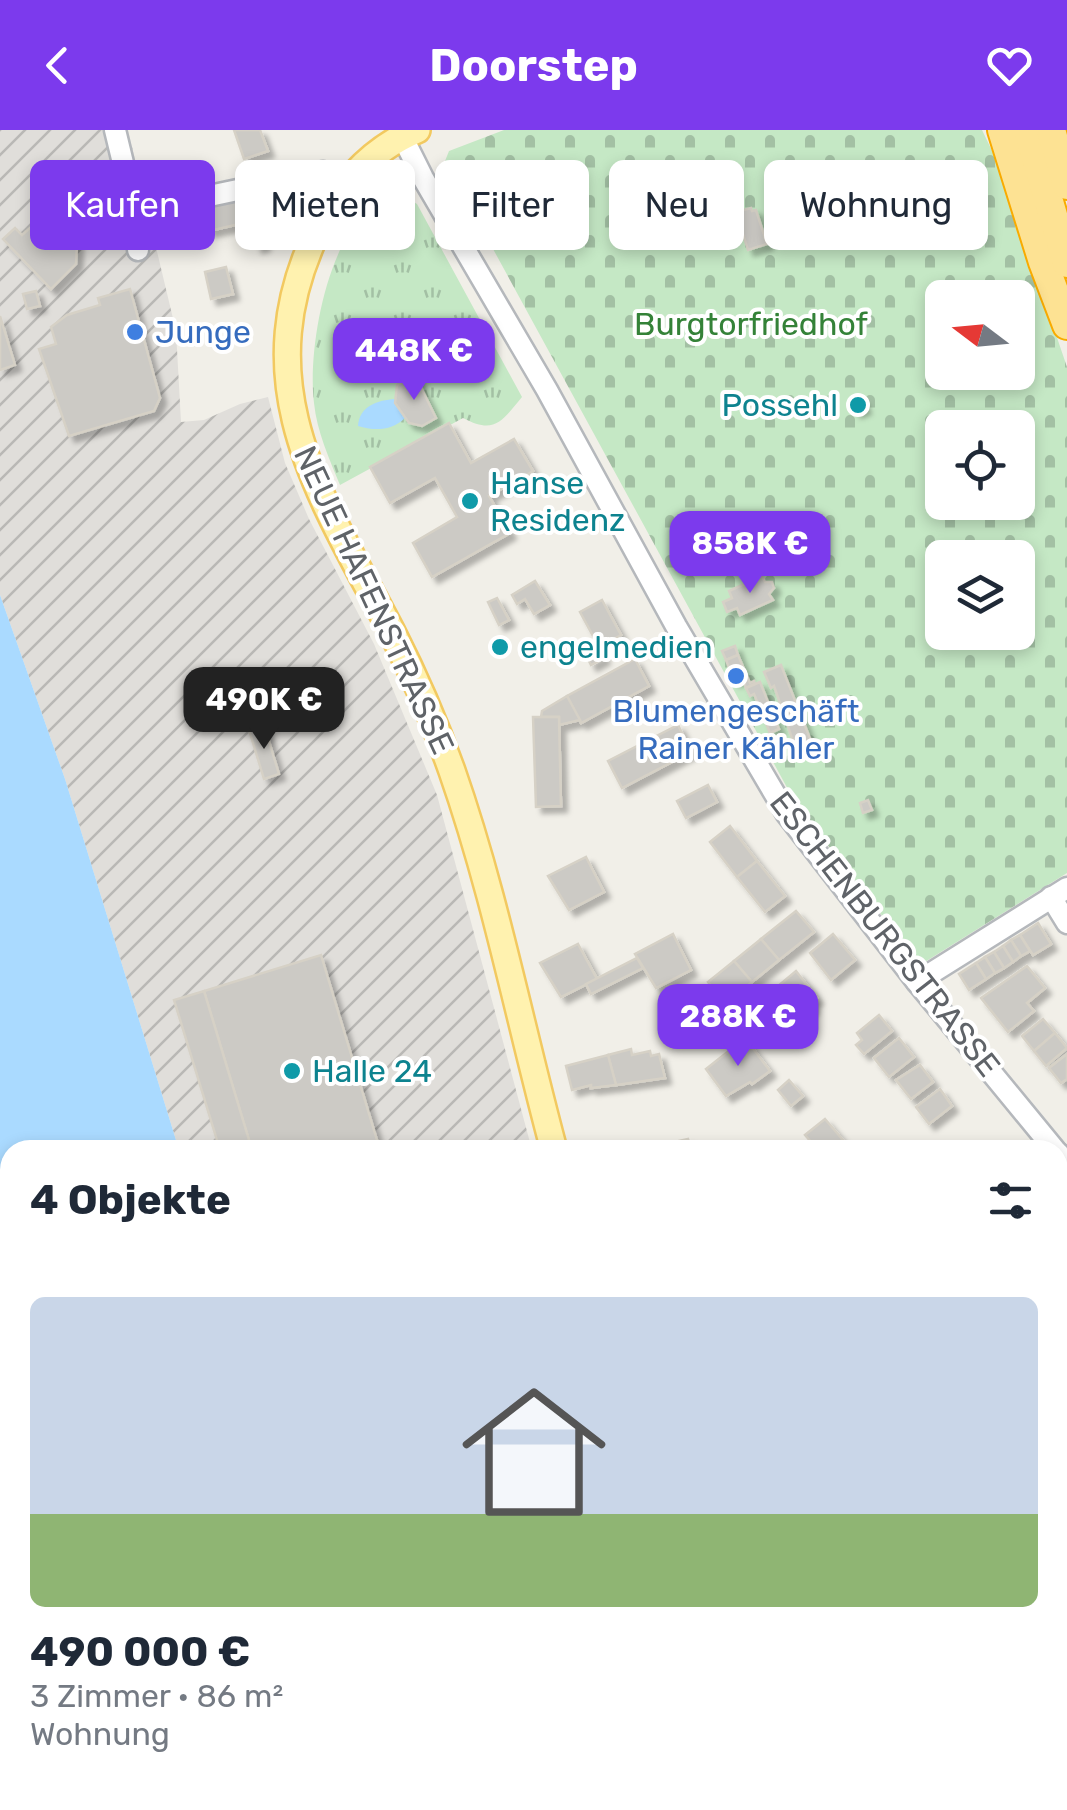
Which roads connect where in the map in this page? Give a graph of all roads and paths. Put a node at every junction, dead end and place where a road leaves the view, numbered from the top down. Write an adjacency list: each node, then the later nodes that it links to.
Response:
1 (114, 130): 6 (street)
2 (1002, 130): 11 (highway)
3 (1028, 130): 10 (highway)
4 (1051, 130): 8 (highway)
5 (406, 132): 7 (main road, NEUE HAFENSTRASSE); 14 (street, ESCHENBURGSTRASSE)
6 (122, 160)
7 (372, 160)
8 (1067, 184)
9 (308, 250): 15 (main road, NEUE HAFENSTRASSE)
10 (1067, 263)
11 (1067, 324)
12 (1059, 892): 13 (street); 14 (street)
13 (1067, 922)
14 (917, 982): 16 (street, ESCHENBURGSTRASSE)
15 (551, 1140)
16 (1046, 1140)

